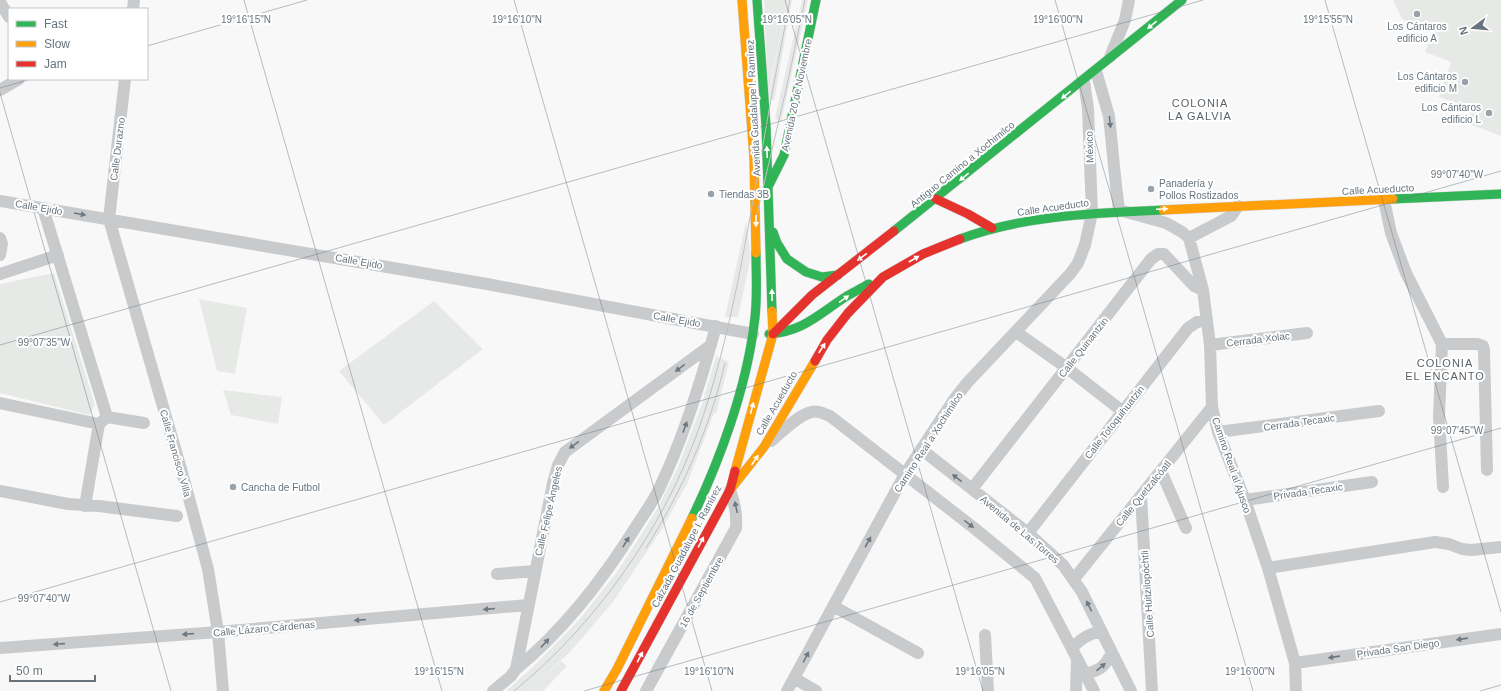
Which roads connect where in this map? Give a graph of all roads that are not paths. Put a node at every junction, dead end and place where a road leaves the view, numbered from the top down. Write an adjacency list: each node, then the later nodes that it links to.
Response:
1 (742, 0): 40 (main road, Avenida Guadalupe I. Ramírez, one-way to 40)
2 (757, 0): 14 (main road, Avenida Guadalupe I. Ramírez, one-way to 2)
3 (816, 0): 14 (main road, Avenida 20 de Noviembre)
4 (1129, 0): 8 (street)
5 (1182, 0): 8 (main road, Antiguo Camino a Xochimilco, one-way to 8)
6 (0, 2): 7 (street)
7 (8, 16)
8 (1109, 60): 9 (main road, Antiguo Camino a Xochimilco)
9 (1096, 71): 12 (main road, Antiguo Camino a Xochimilco); 23 (street, one-way to 23)
10 (17, 80): 13 (street)
11 (125, 80): 25 (street, Calle Durazno)
12 (1084, 81): 17 (main road, Antiguo Camino a Xochimilco, one-way to 17); 24 (street, México)
13 (0, 90)
14 (768, 187): 26 (main road, Avenida Guadalupe I. Ramírez)
15 (1501, 194): 16 (main road, Calle Acueducto)
16 (1479, 195): 18 (main road, Calle Acueducto); 20 (street)
17 (936, 199): 27 (main road); 33 (main road, Antiguo Camino a Xochimilco, one-way to 33)
18 (1384, 200): 21 (main road, Calle Acueducto); 43 (street)
19 (0, 201): 22 (street, Calle Ejido)
20 (1501, 202)
21 (1238, 206): 23 (main road, Calle Acueducto, one-way to 21); 29 (street)
22 (43, 208): 25 (street, Calle Ejido, one-way to 25); 31 (street)
23 (1119, 210): 24 (main road, Calle Acueducto); 29 (street)
24 (1092, 212): 27 (main road, Calle Acueducto); 38 (street, Camino Real a Xochimilco)
25 (109, 219): 37 (street, Calle Ejido); 77 (street, Calle Francisco Villa)
26 (770, 226): 33 (main road); 41 (main road, Avenida Guadalupe I. Ramírez, one-way to 26)
27 (992, 228): 34 (main road, Calle Acueducto, one-way to 27)
28 (0, 238): 30 (street)
29 (1189, 238): 35 (street, Camino Real al Ajusco)
30 (0, 255)
31 (58, 255): 32 (street); 50 (street)
32 (0, 274)
33 (838, 275): 41 (main road, Antiguo Camino a Xochimilco)
34 (883, 277): 41 (main road, one-way to 34); 53 (main road, Calle Acueducto, one-way to 34)
35 (1203, 290): 36 (street, Camino Real al Ajusco); 45 (street, Calle Quinantzin)
36 (1207, 320): 42 (street, Camino Real al Ajusco); 48 (street, Calle Totoquihuatzin)
37 (716, 326): 40 (street, Calle Ejido); 44 (street)
38 (1016, 332): 45 (street); 54 (street, Camino Real a Xochimilco)
39 (1307, 333): 42 (street, Cerrada Xolac)
40 (753, 334): 41 (main road); 90 (main road, Calzada Guadalupe I. Ramírez)
41 (773, 334): 60 (main road, Calzada Guadalupe I. Ramírez, one-way to 41)
42 (1210, 344): 47 (street, Camino Real al Ajusco)
43 (1442, 344): 55 (street); 59 (street)
44 (711, 345): 71 (street, Calle Felipe Ángeles, one-way to 71); 85 (street, one-way to 44)
45 (1067, 368): 48 (street); 61 (street, Calle Quinantzin)
46 (0, 403): 50 (street)
47 (1212, 407): 52 (street, Camino Real al Ajusco); 56 (street, Calle Quetzalcóatl)
48 (1122, 411): 68 (street, Calle Totoquihuatzin)
49 (1379, 411): 52 (street, Cerrada Tecaxic)
50 (103, 420): 51 (street); 65 (street)
51 (144, 423)
52 (1218, 432): 64 (street, Camino Real al Ajusco)
53 (764, 447): 57 (street); 60 (main road, Calle Acueducto, one-way to 53)
54 (921, 449): 57 (street, Camino Real a Xochimilco); 61 (street, Avenida de Las Torres, one-way to 54)
55 (1487, 470)
56 (1161, 471): 63 (street, Calle Quetzalcóatl); 67 (street)
57 (905, 474): 75 (street, Camino Real a Xochimilco, one-way to 57); 82 (street, one-way to 82)
58 (1372, 482): 64 (street, Privada Tecaxic)
59 (1443, 487)
60 (730, 490): 91 (main road, Calzada Guadalupe I. Ramírez, one-way to 60); 92 (street, 16 de Septiembre, one-way to 60)
61 (972, 490): 68 (street, Avenida de Las Torres)
62 (0, 491): 65 (street)
63 (1141, 496): 73 (street, Calle Quetzalcóatl); 99 (street, Calle Huitzilopóchtli)
64 (1245, 500): 70 (street, Camino Real al Ajusco)
65 (85, 506): 66 (street)
66 (177, 516)
67 (1186, 528)
68 (1028, 533): 73 (street, Avenida de Las Torres)
69 (1501, 546): 70 (street)
70 (1268, 568): 84 (street, Camino Real al Ajusco)
71 (535, 571): 72 (street); 74 (street, Calle Felipe Ángeles)
72 (497, 574)
73 (1074, 580): 76 (street, Avenida de Las Torres, one-way to 73)
74 (528, 605): 77 (street, Calle Lázaro Cárdenas, one-way to 77); 85 (street, Calle Felipe Ángeles)
75 (833, 606): 81 (street); 87 (street, Camino Real a Xochimilco, one-way to 75)
76 (1101, 631): 82 (street); 83 (street, Avenida de Las Torres)
77 (218, 632): 80 (street, Calle Lázaro Cárdenas, one-way to 80); 88 (street, Calle Francisco Villa)
78 (1501, 634): 84 (street, Privada San Diego, one-way to 84)
79 (985, 636): 95 (street)
80 (0, 648)
81 (918, 653)
82 (1074, 653): 86 (street); 96 (street)
83 (1112, 653): 86 (street, one-way to 83); 98 (street, Avenida de Las Torres)
84 (1295, 663): 100 (street, Camino Real al Ajusco)
85 (516, 669): 89 (street)
86 (1085, 674): 97 (street)
87 (794, 678): 93 (street, Camino Real a Xochimilco); 94 (street)
88 (223, 691)
89 (493, 691)
90 (604, 691)
91 (621, 691)
92 (646, 691)
93 (787, 691)
94 (816, 691)
95 (988, 691)
96 (1076, 691)
97 (1094, 691)
98 (1131, 691)
99 (1152, 691)
100 (1296, 691)

